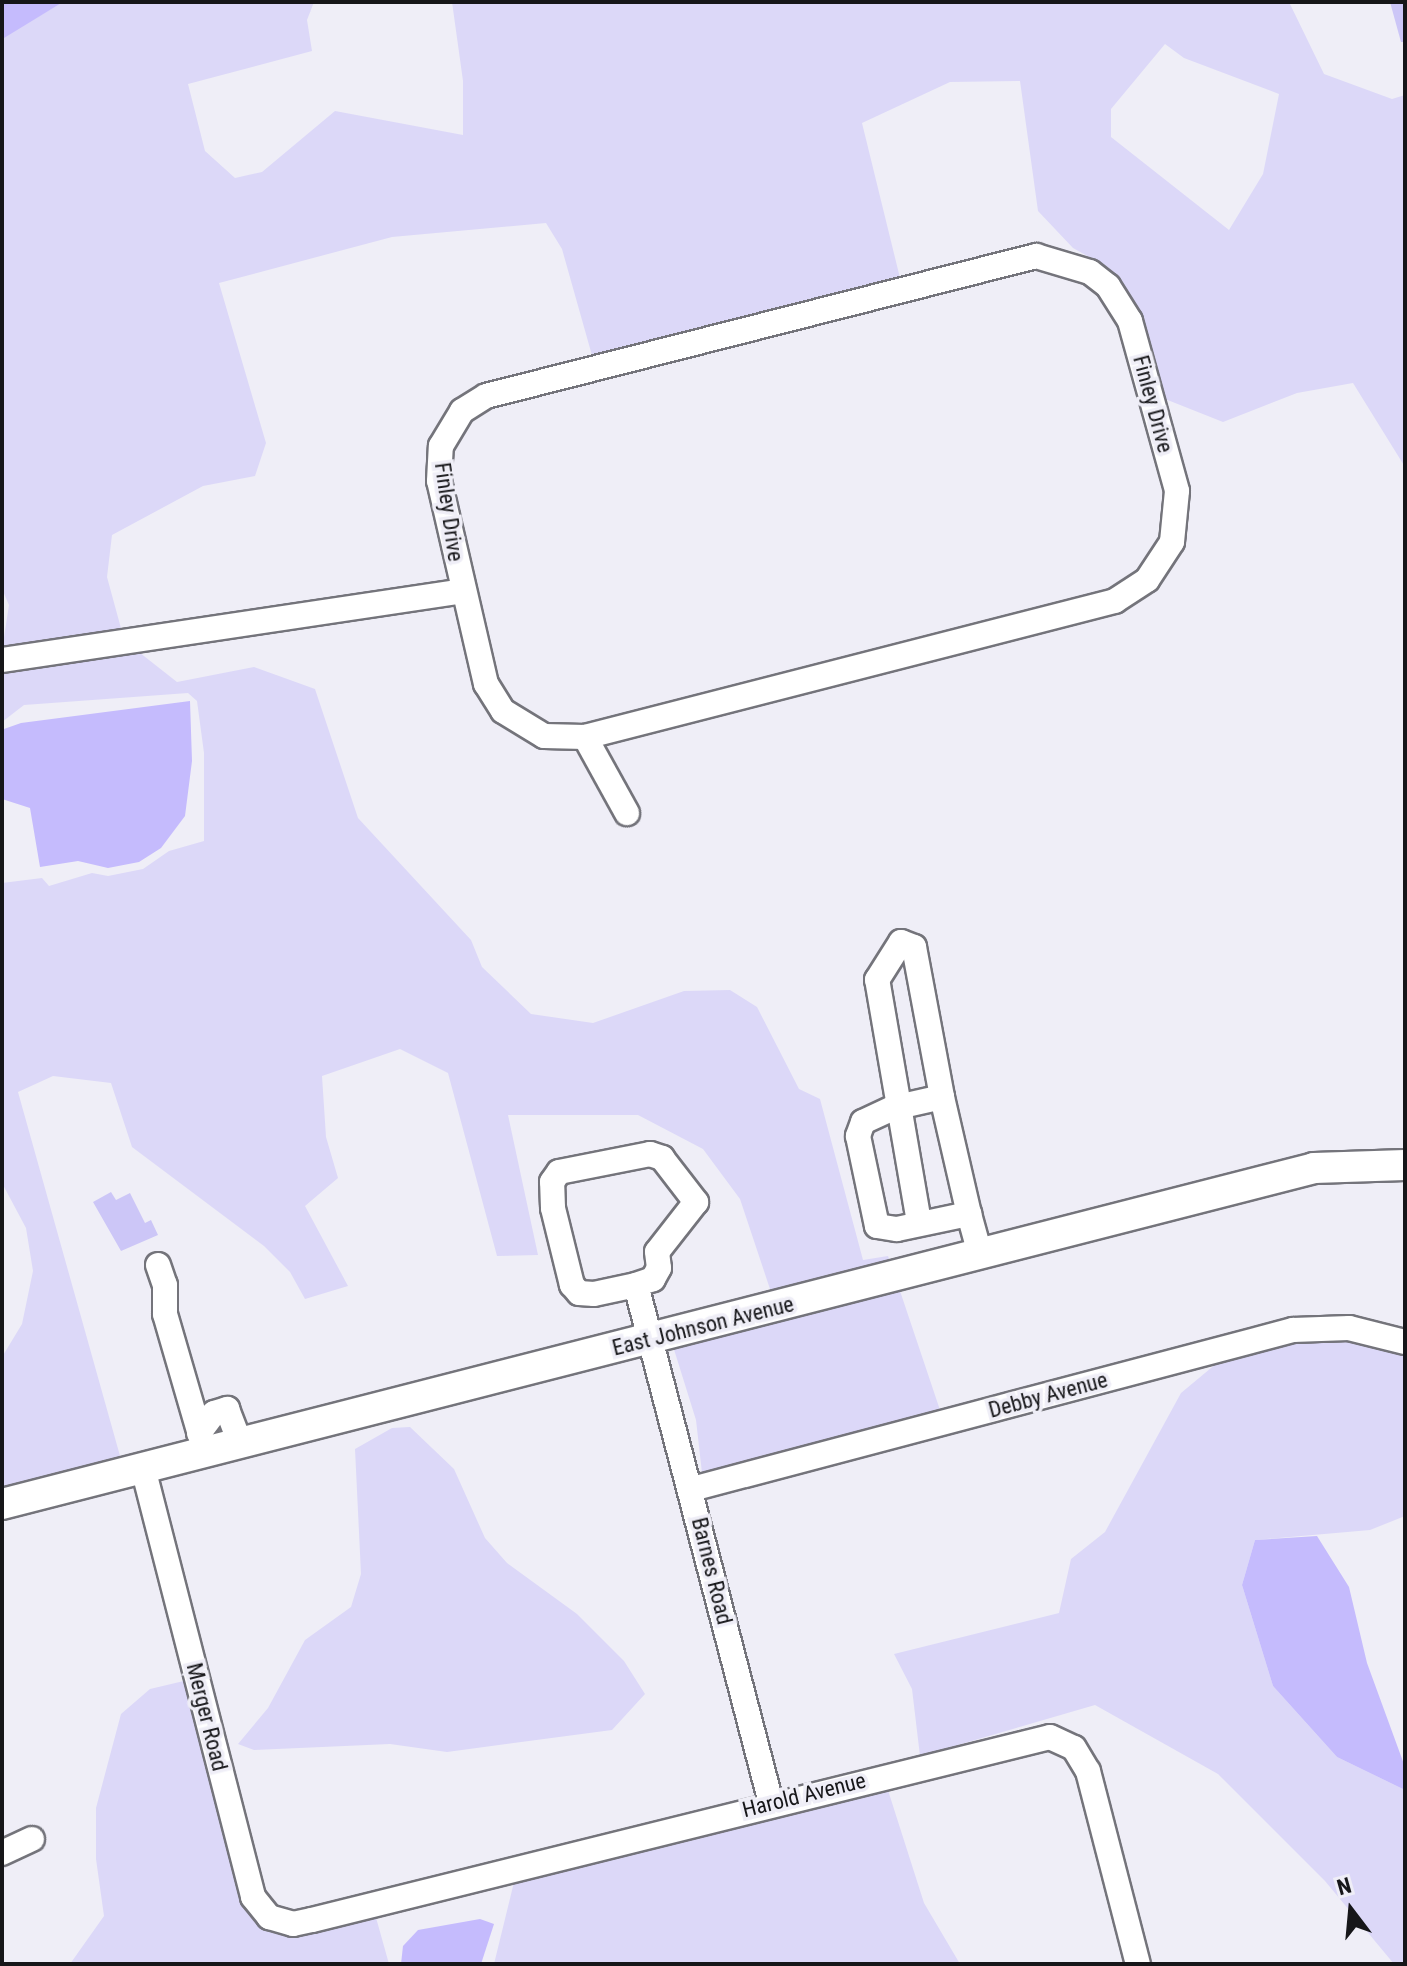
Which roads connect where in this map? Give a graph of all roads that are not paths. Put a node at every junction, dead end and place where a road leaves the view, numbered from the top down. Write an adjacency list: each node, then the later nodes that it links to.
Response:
1 (463, 591): 2 (street, Finley Drive); 3 (street, Finley Drive); 3 (street, Finley Drive)
2 (2, 660)
3 (585, 737): 4 (street)
4 (627, 813)
5 (942, 1097): 6 (street); 6 (street); 8 (street)
6 (900, 1108): 9 (street); 9 (street)
7 (1405, 1165): 10 (main road, East Johnson Avenue)
8 (969, 1214): 9 (street); 10 (street)
9 (919, 1222)
10 (980, 1254): 13 (main road, East Johnson Avenue)
11 (158, 1265): 15 (street)
12 (636, 1285): 12 (street); 13 (street, Barnes Road)
13 (652, 1339): 15 (main road, East Johnson Avenue); 17 (street, Barnes Road)
14 (1405, 1342): 17 (street, Debby Avenue)
15 (202, 1442): 16 (main road, East Johnson Avenue)
16 (143, 1468): 18 (main road, East Johnson Avenue); 22 (street, Merger Road)
17 (692, 1489): 19 (street, Barnes Road)
18 (2, 1504)
19 (771, 1803): 22 (street, Harold Avenue); 23 (street, Harold Avenue)
20 (32, 1839): 21 (street)
21 (2, 1853)
22 (312, 1920)
23 (1138, 1964)

